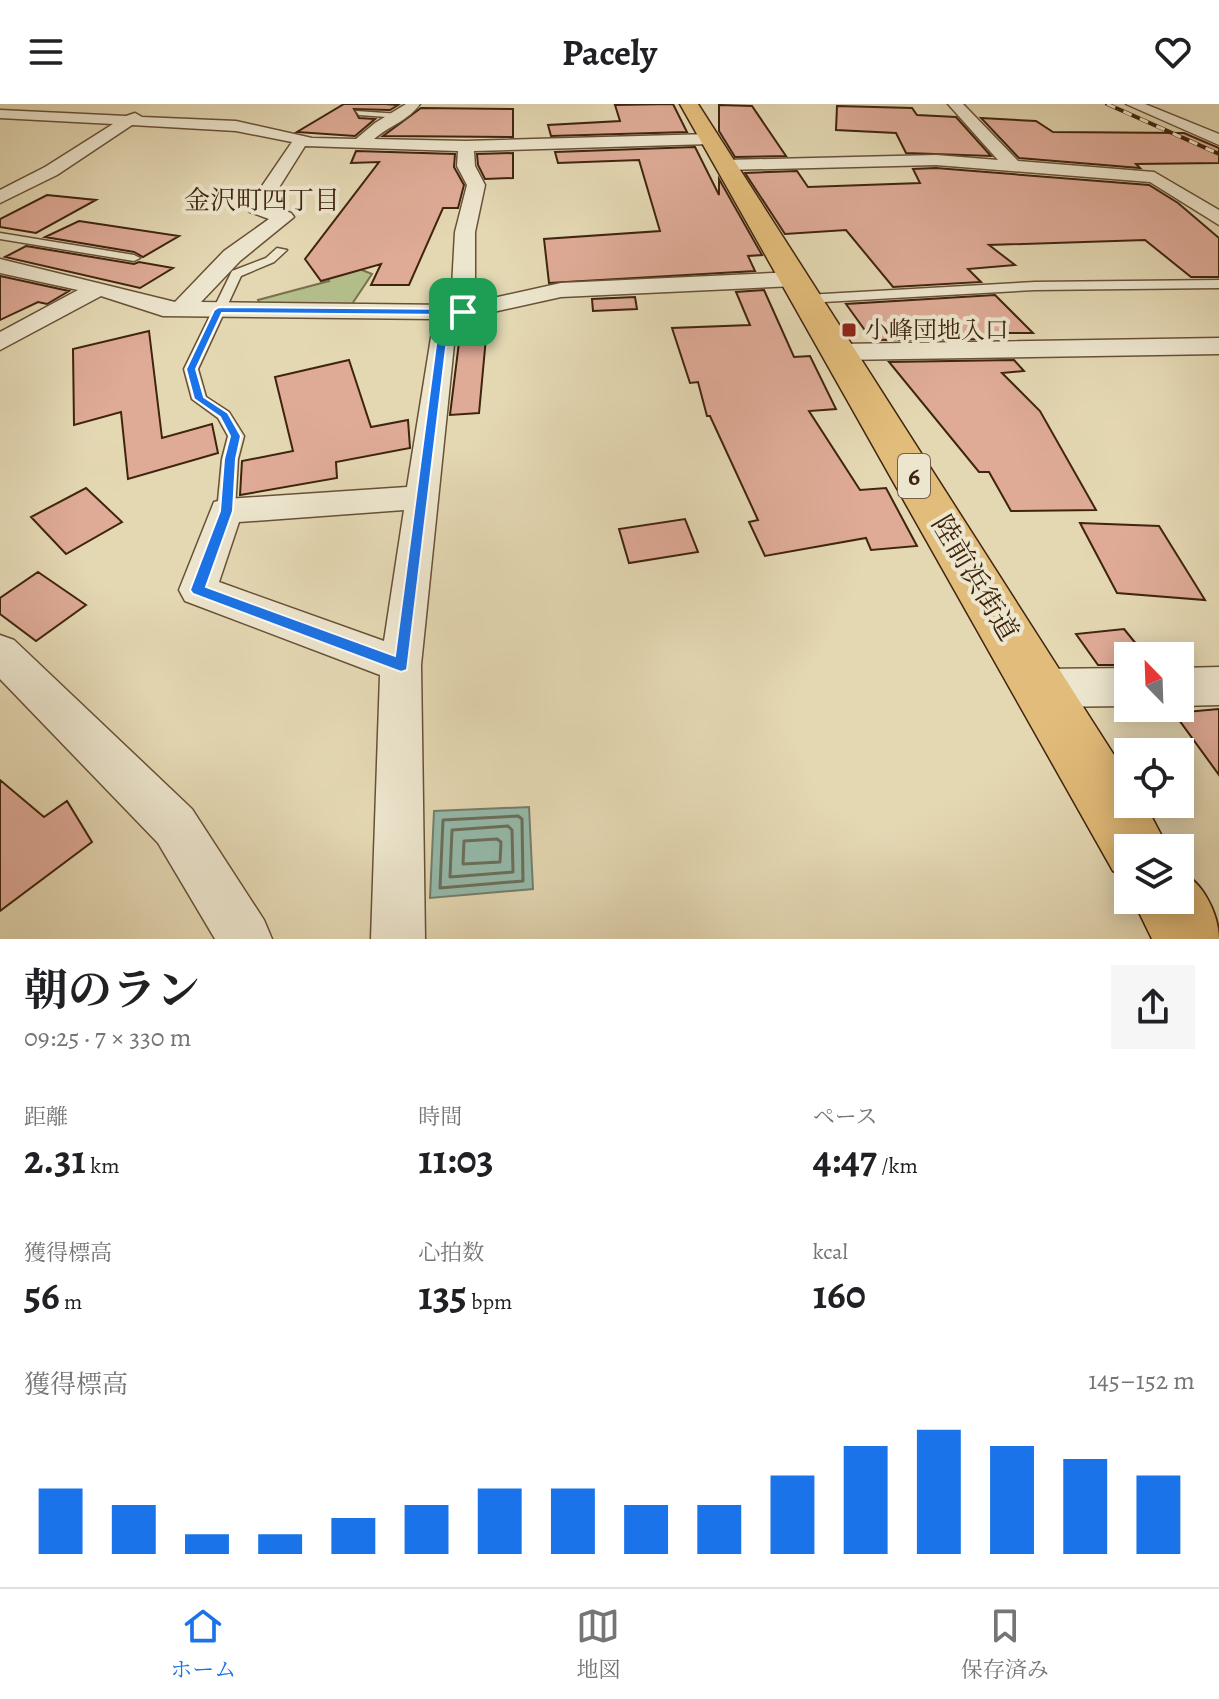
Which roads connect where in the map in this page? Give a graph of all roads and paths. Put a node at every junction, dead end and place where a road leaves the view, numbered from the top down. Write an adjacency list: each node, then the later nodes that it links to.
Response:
1 (120, 104): 9 (street)
2 (413, 104): 8 (street)
3 (689, 104): 14 (highway, 陸前浜街道 / 6)
4 (955, 104): 15 (street)
5 (1133, 104): 11 (street)
6 (360, 112): 8 (lane)
7 (0, 114): 9 (street)
8 (400, 116): 12 (street)
9 (137, 119): 10 (street); 16 (street)
10 (302, 139): 12 (street); 25 (street)
11 (1219, 140)
12 (360, 144): 13 (street)
13 (466, 146): 14 (street); 27 (street)
14 (718, 152): 15 (street); 24 (highway, 陸前浜街道 / 6)
15 (1012, 165): 17 (street)
16 (0, 197)
17 (1219, 219)
18 (0, 236): 20 (lane)
19 (281, 250): 26 (lane)
20 (134, 258)
21 (0, 266): 23 (street)
22 (1219, 284): 24 (lane)
23 (99, 288): 25 (street); 28 (street)
24 (800, 289): 27 (street); 30 (highway, 陸前浜街道 / 6)
25 (182, 309): 26 (street)
26 (219, 310): 27 (street); 32 (lane)
27 (463, 312): 31 (street)
28 (0, 342)
29 (1219, 346): 30 (street)
30 (840, 352): 38 (highway, 陸前浜街道 / 6)
31 (424, 497): 32 (street); 34 (street)
32 (226, 511): 34 (street)
33 (0, 652): 41 (street)
34 (401, 665): 42 (street)
35 (1219, 686): 37 (street)
36 (1114, 687): 38 (street)
37 (1194, 687)
38 (1041, 688): 39 (highway, 陸前浜街道 / 6)
39 (1128, 834)
40 (1176, 914): 43 (highway)
41 (245, 939)
42 (398, 939)
43 (1191, 939)

